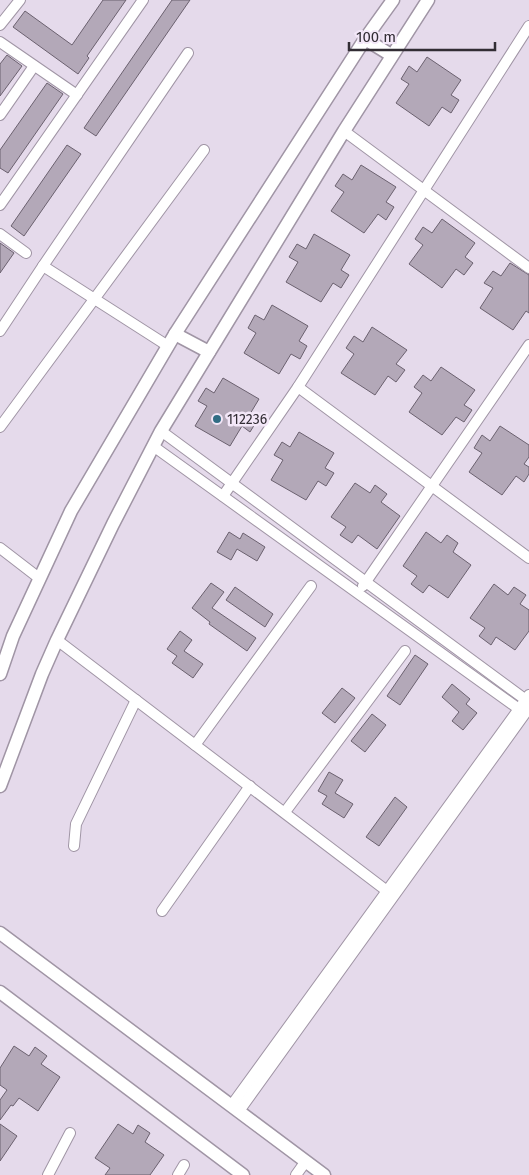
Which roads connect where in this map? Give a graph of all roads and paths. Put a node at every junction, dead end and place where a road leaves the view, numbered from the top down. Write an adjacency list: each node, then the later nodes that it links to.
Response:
1 (20, 0): 5 (street)
2 (143, 0): 12 (street)
3 (393, 0): 7 (main road)
4 (428, 0): 10 (main road)
5 (0, 25)
6 (529, 26): 17 (street)
7 (365, 39): 10 (main road); 26 (main road)
8 (0, 42): 11 (street)
9 (188, 53): 22 (street)
10 (391, 55): 14 (main road)
11 (34, 66): 12 (street); 13 (street)
12 (77, 95): 18 (street)
13 (0, 115)
14 (344, 131): 17 (street); 29 (main road)
15 (204, 150): 24 (street)
16 (0, 185): 18 (street)
17 (424, 189): 23 (street); 30 (street)
18 (9, 192): 19 (street)
19 (0, 205)
20 (0, 234): 21 (street)
21 (26, 253)
22 (42, 266): 24 (street); 25 (street)
23 (529, 268)
24 (95, 298): 28 (street); 31 (street)
25 (0, 331)
26 (175, 334): 28 (main road); 29 (main road)
27 (529, 345): 35 (street)
28 (168, 346): 39 (main road)
29 (209, 352): 32 (main road)
30 (298, 387): 34 (street); 35 (street)
31 (0, 427)
32 (161, 431): 33 (main road); 34 (street)
33 (153, 446): 36 (street); 43 (main road)
34 (232, 482): 36 (street); 40 (street)
35 (433, 486): 38 (street); 40 (street)
36 (222, 496): 42 (street)
37 (0, 548): 39 (street)
38 (529, 558)
39 (39, 578): 45 (main road)
40 (366, 581): 42 (street); 47 (street)
41 (311, 586): 48 (street)
42 (359, 593): 47 (street)
43 (57, 640): 46 (street); 49 (main road)
44 (405, 651): 51 (street)
45 (0, 674)
46 (136, 700): 48 (street); 52 (street)
47 (527, 704): 53 (street); 57 (street)
48 (195, 745): 50 (street)
49 (0, 786)
50 (250, 786): 51 (street); 54 (street)
51 (284, 812): 53 (street)
52 (74, 846)
53 (387, 891): 57 (street)
54 (162, 910)
55 (0, 932): 57 (main road)
56 (0, 992): 63 (main road)
57 (235, 1109): 59 (main road)
58 (70, 1133): 61 (street)
59 (306, 1161): 64 (street); 65 (main road)
60 (184, 1165): 62 (street)
61 (48, 1175)
62 (178, 1175)
63 (243, 1175)
64 (296, 1175)
65 (324, 1175)

